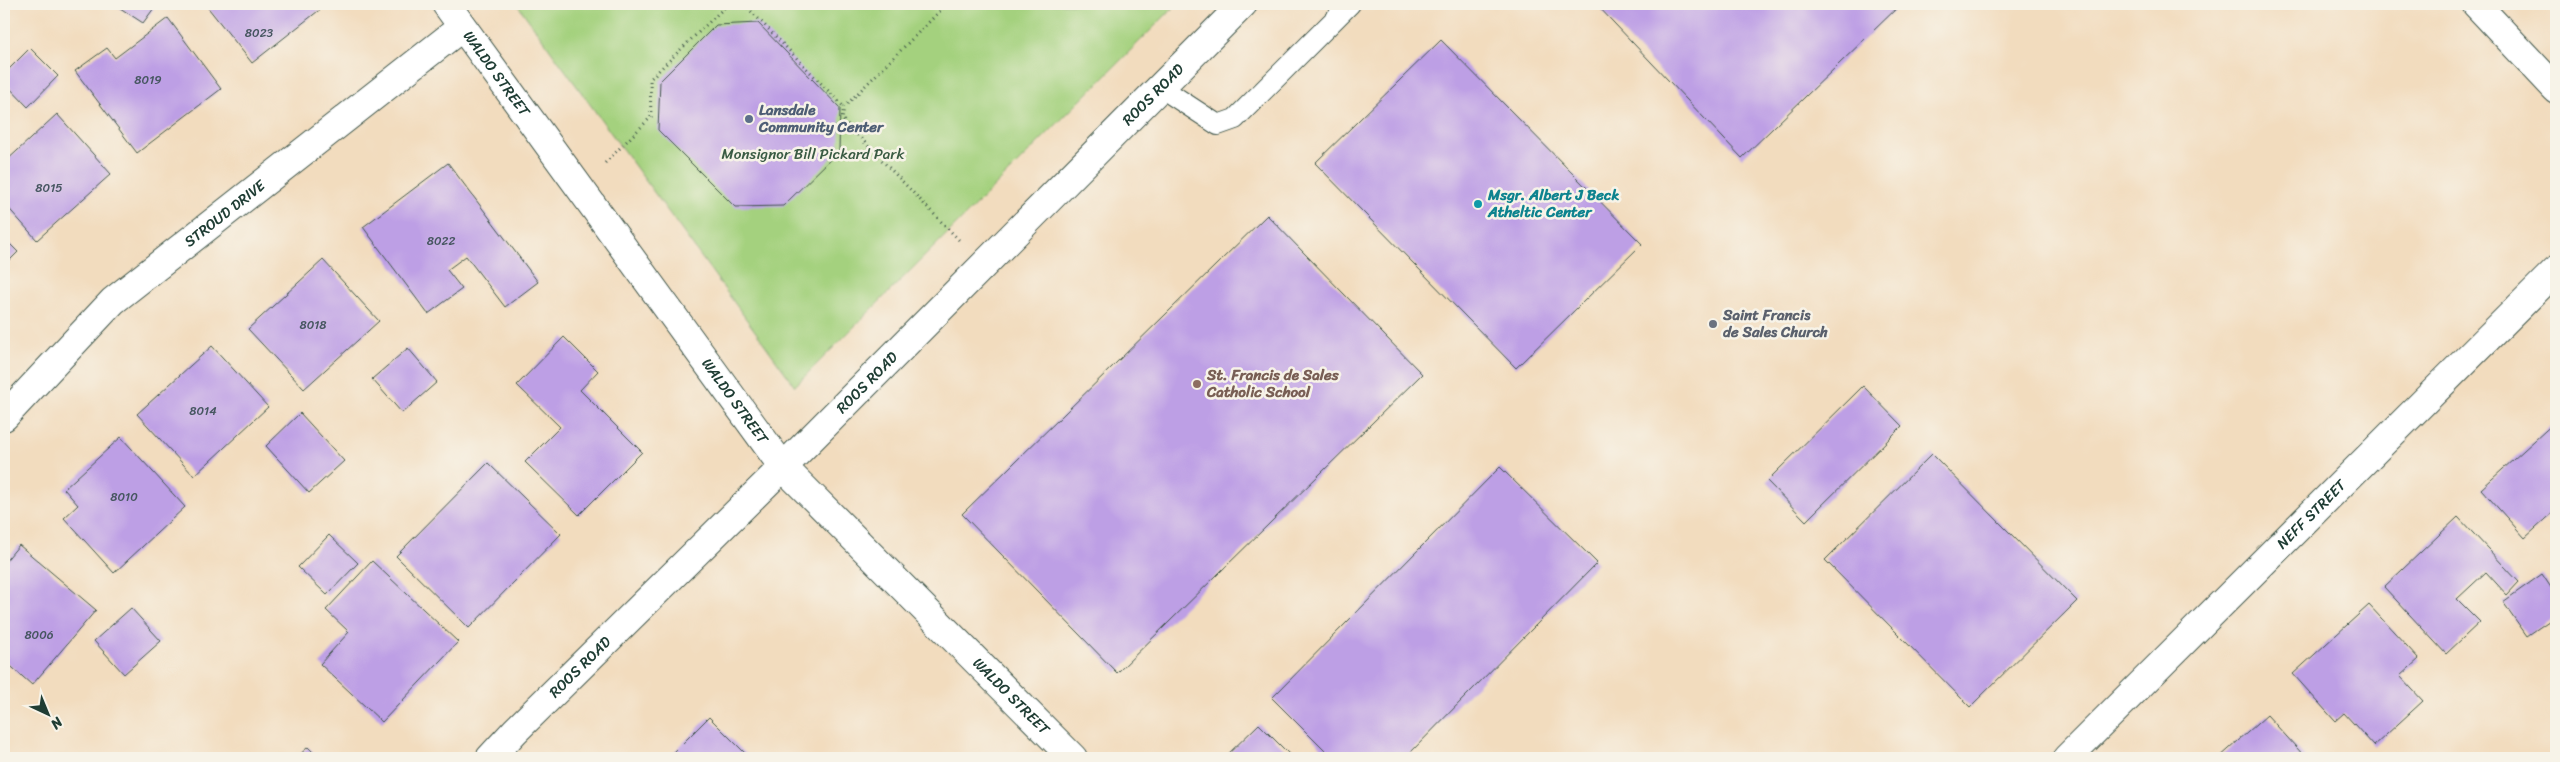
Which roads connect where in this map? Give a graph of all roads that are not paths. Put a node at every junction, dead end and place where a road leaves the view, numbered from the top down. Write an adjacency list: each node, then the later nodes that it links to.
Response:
1 (446, 4): 5 (street, WALDO STREET)
2 (1243, 4): 6 (street, ROOS ROAD)
3 (1350, 4): 6 (lane)
4 (2476, 4): 7 (street)
5 (462, 27): 9 (street, STROUD DRIVE); 10 (street, WALDO STREET)
6 (1160, 87): 10 (street, ROOS ROAD)
7 (2556, 89)
8 (2556, 270): 13 (street, NEFF STREET)
9 (4, 416)
10 (783, 467): 11 (street, ROOS ROAD); 12 (street, WALDO STREET)
11 (490, 758)
12 (1073, 758)
13 (2067, 758)

